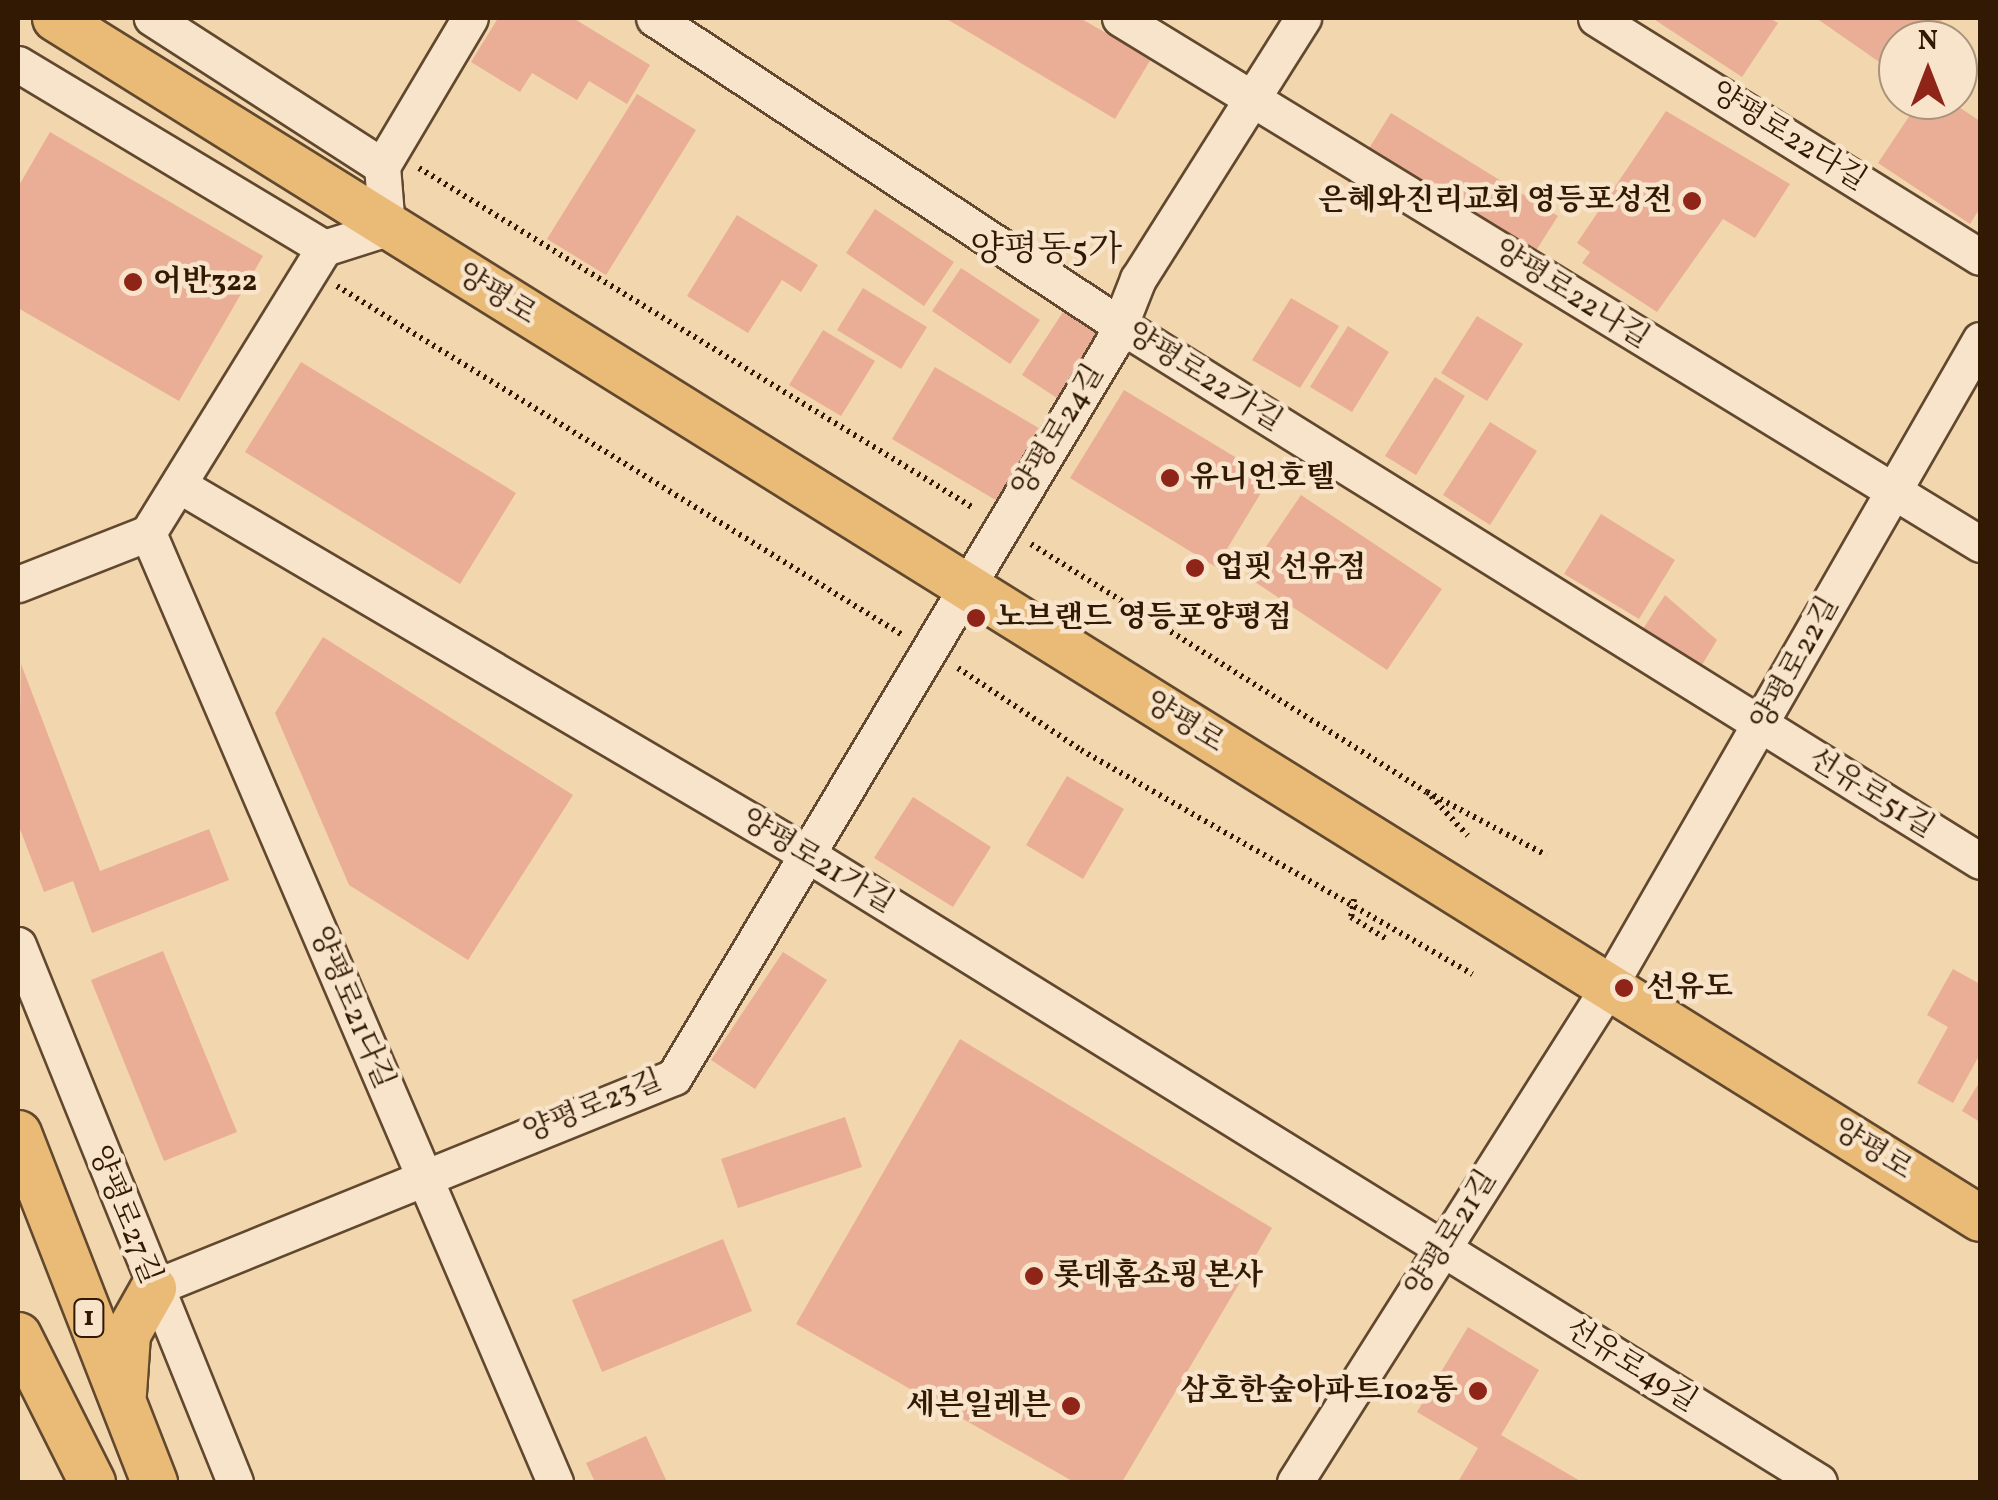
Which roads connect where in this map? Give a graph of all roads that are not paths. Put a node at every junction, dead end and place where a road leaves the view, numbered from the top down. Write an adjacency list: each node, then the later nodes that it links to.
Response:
1 (55, 18): 11 (main road, 양평로)
2 (152, 18): 10 (street)
3 (470, 18): 10 (street)
4 (654, 18): 14 (street, 양평로22가길)
5 (1120, 18): 9 (street, 양평로22나길)
6 (1304, 18): 9 (street, 양평로24길)
7 (1596, 18): 12 (street, 양평로22다길)
8 (18, 64): 13 (street)
9 (1253, 98): 14 (street, 양평로24길); 17 (street, 양평로22나길)
10 (393, 162): 11 (street)
11 (387, 228): 13 (street); 21 (main road, 양평로)
12 (1980, 257)
13 (324, 263): 16 (street)
14 (1120, 325): 21 (street, 양평로24길); 22 (street, 양평로22가길)
15 (1980, 340): 17 (street, 양평로22길)
16 (184, 488): 18 (street); 23 (street, 양평로21가길)
17 (1890, 492): 19 (street, 양평로22나길); 22 (street, 양평로22길)
18 (148, 533): 20 (street); 28 (street, 양평로21다길)
19 (1980, 544)
20 (18, 584)
21 (968, 588): 23 (street, 양평로23길); 26 (main road, 양평로)
22 (1762, 727): 24 (street, 선유로51길); 26 (street, 양평로22길)
23 (804, 853): 28 (street, 양평로23길); 31 (street, 양평로21가길)
24 (1980, 861)
25 (18, 946): 32 (street, 양평로27길)
26 (1609, 986): 29 (main road, 양평로); 31 (street, 양평로21길)
27 (18, 1133): 30 (main road, 1)
28 (424, 1179): 32 (street, 양평로23길); 38 (street, 양평로21다길)
29 (1980, 1218)
30 (56, 1231): 32 (main road); 34 (main road, 1)
31 (1443, 1249): 39 (street, 양평로21길); 40 (street, 선유로49길)
32 (153, 1288): 34 (main road); 37 (street, 양평로27길)
33 (18, 1336): 35 (main road, 1)
34 (122, 1405): 36 (main road, 1)
35 (92, 1482)
36 (154, 1482)
37 (234, 1482)
38 (556, 1482)
39 (1295, 1482)
40 (1819, 1482)

